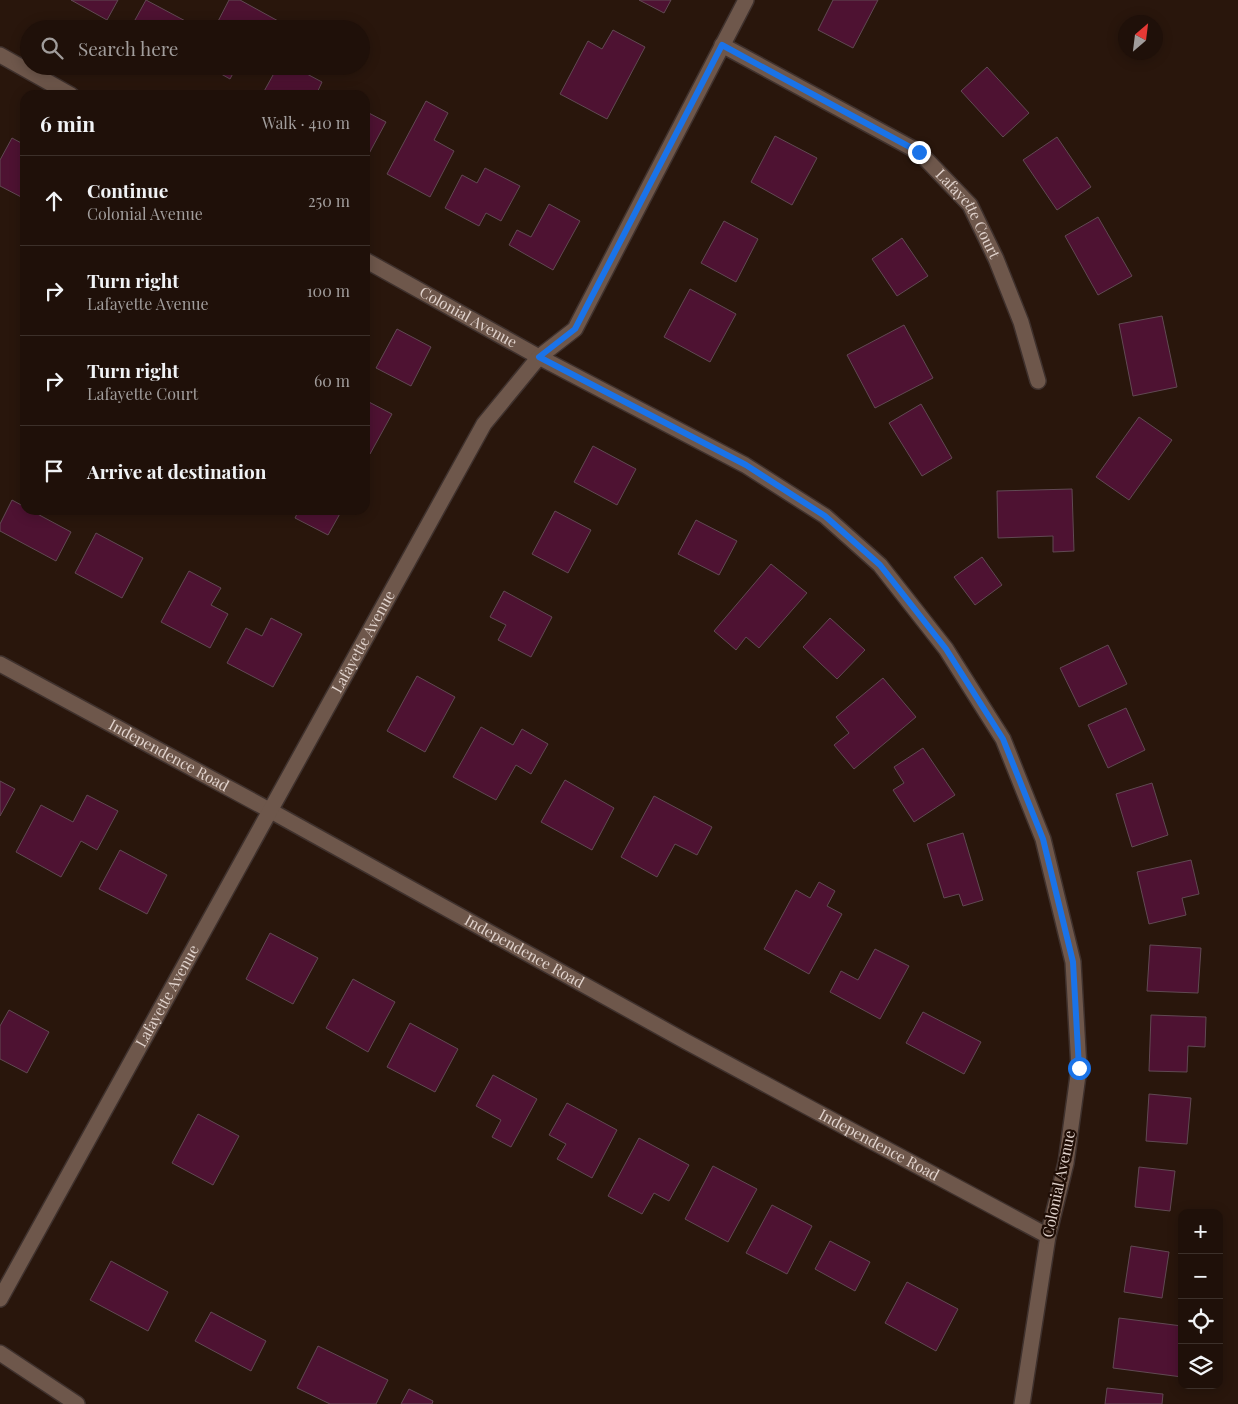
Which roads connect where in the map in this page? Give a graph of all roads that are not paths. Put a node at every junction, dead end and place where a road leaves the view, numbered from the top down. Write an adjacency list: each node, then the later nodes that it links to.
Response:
1 (746, 0): 2 (street, Lafayette Avenue)
2 (722, 45): 8 (street, Lafayette Avenue); 9 (street, Lafayette Court)
3 (2, 62): 4 (street)
4 (20, 71)
5 (29, 75): 6 (street)
6 (61, 90)
7 (370, 263): 8 (street, Colonial Avenue)
8 (539, 357): 11 (street, Lafayette Avenue); 12 (street, Colonial Avenue)
9 (1038, 381)
10 (0, 664): 11 (street, Independence Road)
11 (271, 810): 12 (street, Independence Road); 13 (street, Lafayette Avenue)
12 (1048, 1236): 16 (street, Colonial Avenue)
13 (0, 1299)
14 (0, 1353): 15 (street)
15 (77, 1404)
16 (1022, 1404)

